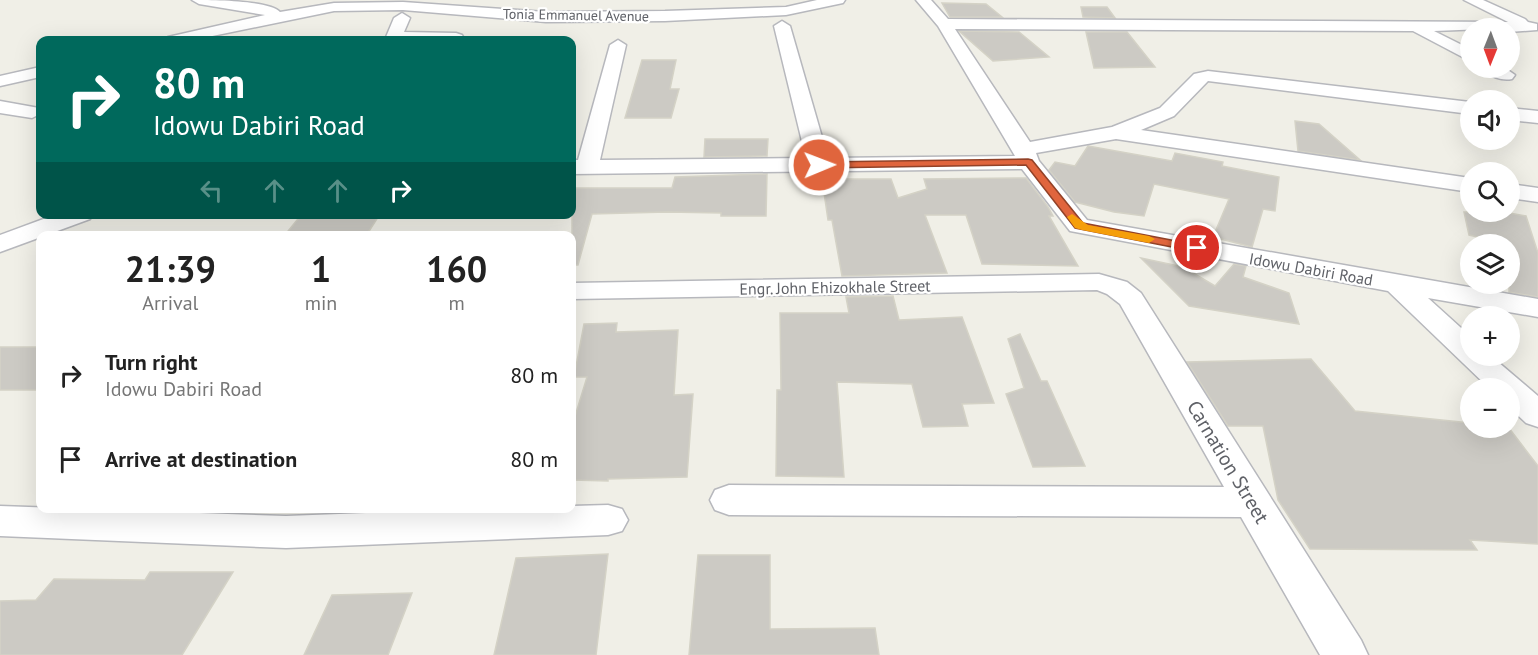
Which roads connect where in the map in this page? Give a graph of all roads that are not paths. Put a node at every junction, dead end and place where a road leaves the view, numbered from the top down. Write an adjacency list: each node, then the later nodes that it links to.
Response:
1 (199, 0): 7 (street)
2 (565, 0): 8 (street)
3 (838, 0): 6 (street, Tonia Emmanuel Avenue)
4 (923, 0): 10 (street, Idowu Dabiri Road)
5 (1471, 0): 13 (street)
6 (771, 6): 8 (street, Tonia Emmanuel Avenue)
7 (285, 15): 8 (street, Tonia Emmanuel Avenue); 14 (street, Tonia Emmanuel Avenue)
8 (565, 16)
9 (402, 18): 15 (street)
10 (944, 24): 12 (street); 26 (street, Idowu Dabiri Road)
11 (782, 26): 27 (street)
12 (1414, 27): 13 (street); 17 (street)
13 (1534, 29)
14 (192, 36)
15 (394, 36)
16 (618, 45): 28 (street)
17 (1460, 51)
18 (36, 73): 19 (street)
19 (0, 81)
20 (0, 106): 22 (street)
21 (1460, 107): 25 (street)
22 (32, 112)
23 (1520, 115): 24 (street)
24 (1538, 117)
25 (1116, 134): 26 (street); 29 (street)
26 (1026, 156): 27 (street); 35 (street, Idowu Dabiri Road)
27 (819, 165): 28 (street)
28 (579, 167)
29 (1460, 184)
30 (1520, 193): 31 (street)
31 (1538, 195)
32 (68, 219): 33 (street)
33 (0, 244)
34 (1099, 282): 36 (street, Engr. John Ehizokhale Street); 42 (street, Carnation Street)
35 (1397, 284): 37 (street); 38 (street, Idowu Dabiri Road)
36 (576, 291)
37 (1538, 308)
38 (1460, 343)
39 (1485, 366): 40 (street, Idowu Dabiri Road)
40 (1538, 415)
41 (729, 500): 42 (street)
42 (1252, 502): 45 (street, Carnation Street)
43 (609, 520): 44 (street)
44 (0, 521)
45 (1345, 655)

